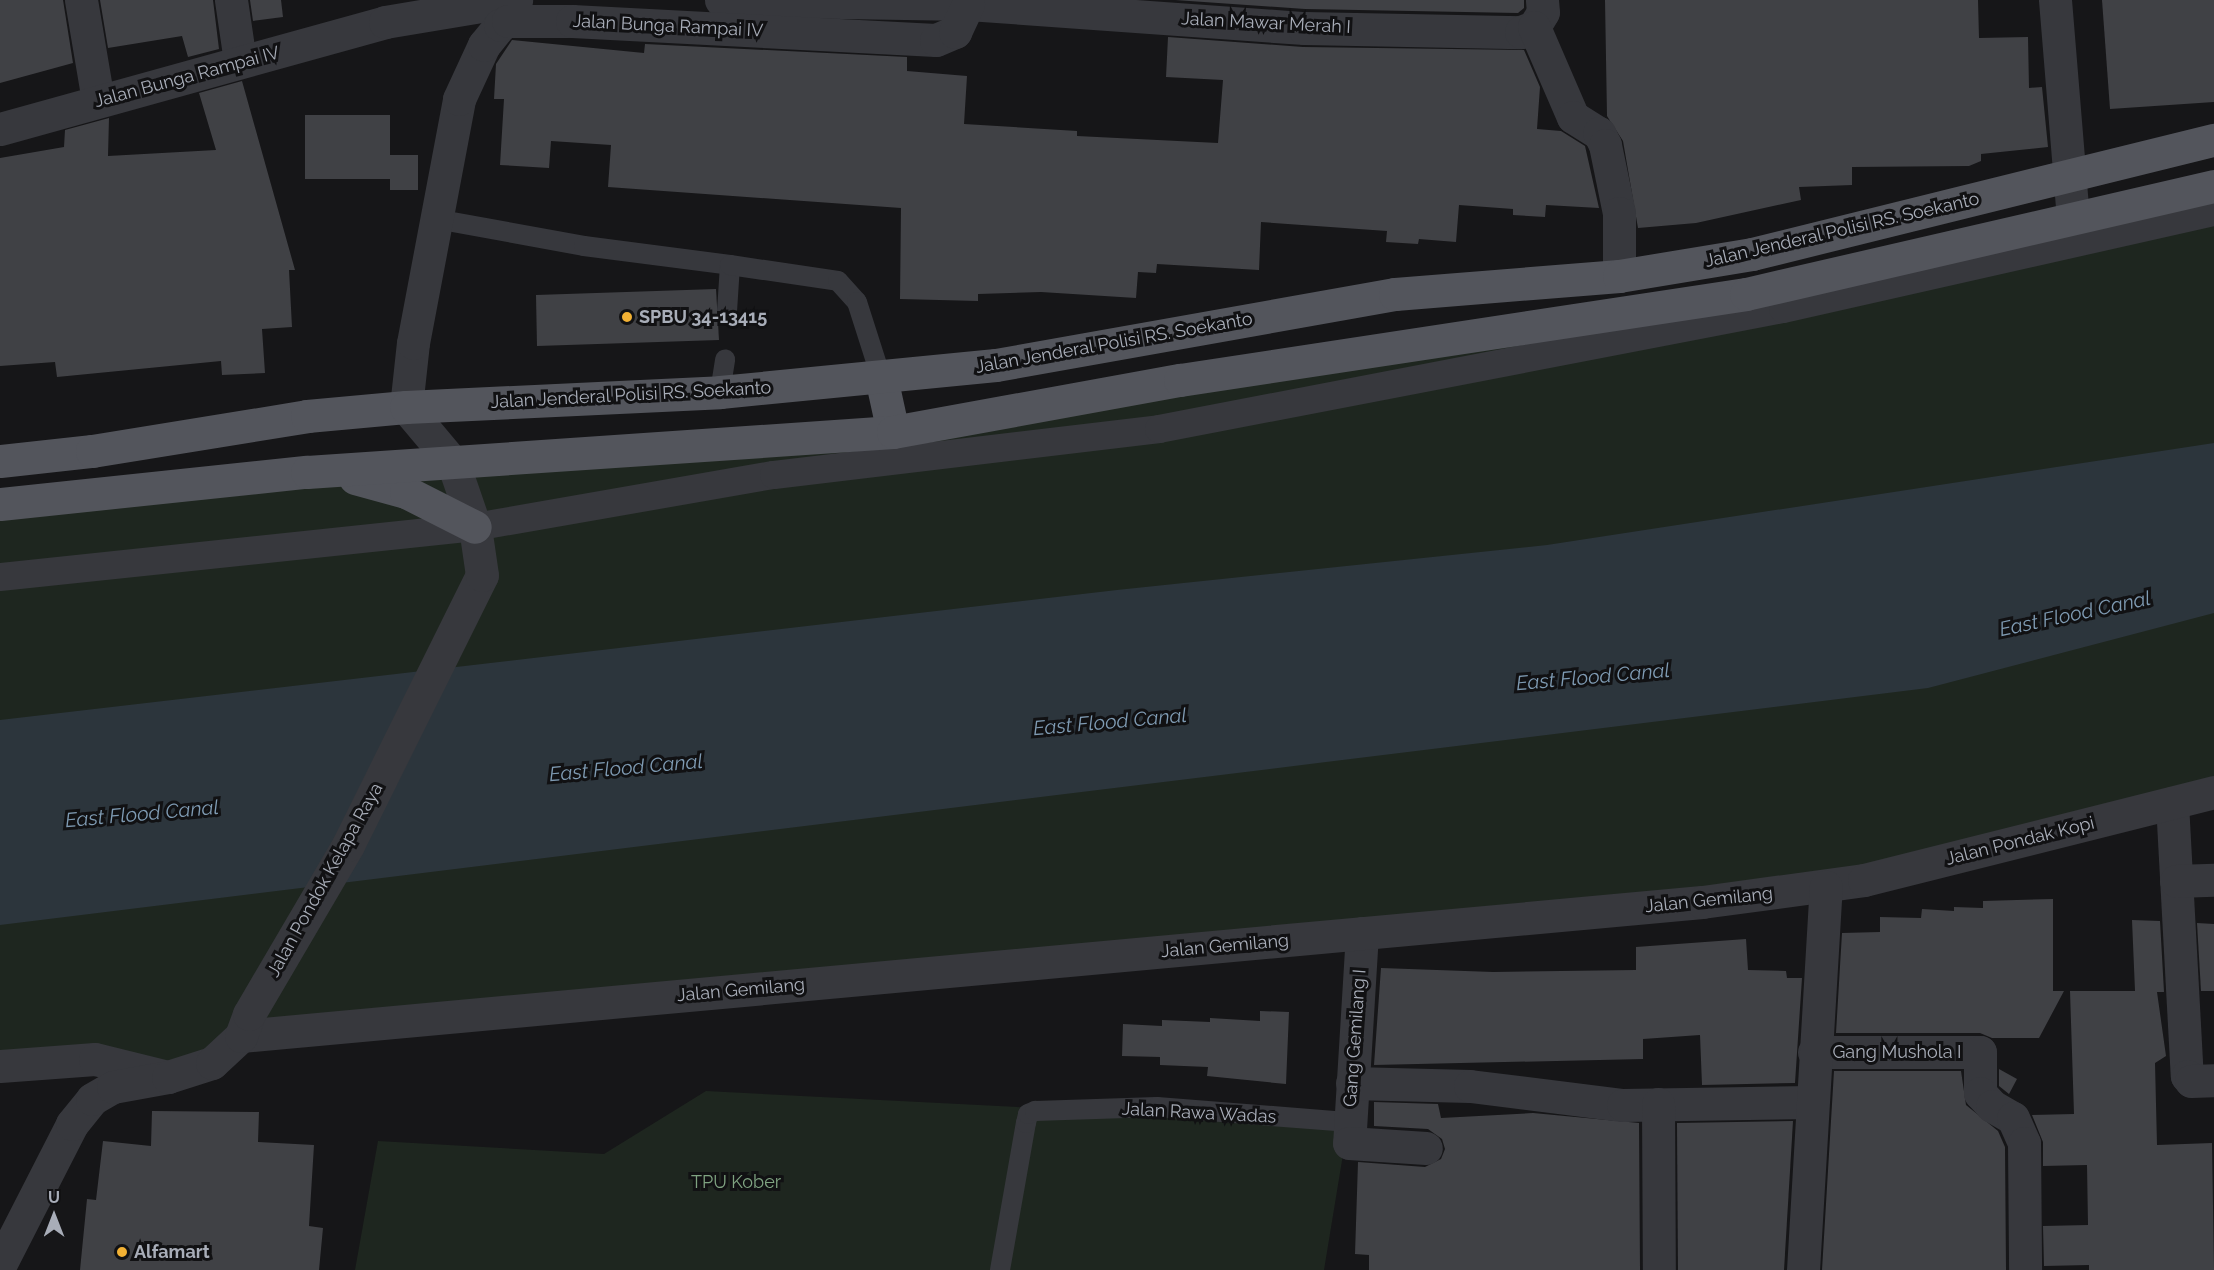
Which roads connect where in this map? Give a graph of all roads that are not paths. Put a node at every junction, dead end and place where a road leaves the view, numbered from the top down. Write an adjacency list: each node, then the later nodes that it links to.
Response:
1 (81, 0): 12 (street)
2 (231, 0): 11 (street)
3 (721, 0): 5 (street, Jalan Bunga Rampai IV)
4 (2055, 0): 15 (street)
5 (968, 2): 6 (street, Jalan Bunga Rampai IV); 7 (street, Jalan Mawar Merah I)
6 (529, 7): 8 (street, Jalan Bunga Rampai IV); 18 (street, Jalan Bunga Rampai IV)
7 (1151, 8): 9 (street, Jalan Mawar Merah I)
8 (384, 11): 11 (street, Jalan Bunga Rampai IV)
9 (1302, 14): 10 (street, Jalan Mawar Merah I)
10 (1538, 14): 21 (street)
11 (240, 61): 12 (street, Jalan Bunga Rampai IV)
12 (98, 101): 13 (street, Jalan Bunga Rampai IV)
13 (0, 129)
14 (2214, 140): 15 (main road, Jalan Jenderal Polisi RS. Soekanto)
15 (2070, 175): 19 (street); 21 (main road, Jalan Jenderal Polisi RS. Soekanto)
16 (2214, 186): 19 (main road)
17 (2214, 212): 32 (street)
18 (436, 219): 20 (lane); 26 (street, Jalan Bunga Rampai IV)
19 (2073, 219): 27 (main road)
20 (730, 265): 22 (lane); 24 (lane)
21 (1619, 276): 24 (main road, Jalan Jenderal Polisi RS. Soekanto)
22 (727, 311)
23 (725, 358): 25 (lane)
24 (881, 377): 25 (main road, Jalan Jenderal Polisi RS. Soekanto); 27 (main road)
25 (720, 392): 26 (main road, Jalan Jenderal Polisi RS. Soekanto)
26 (406, 407): 28 (main road, Jalan Jenderal Polisi RS. Soekanto); 29 (street, Jalan Pondok Kelapa Raya)
27 (893, 432): 29 (main road)
28 (0, 461)
29 (453, 463): 30 (main road); 32 (street, Jalan Pondok Kelapa Raya)
30 (307, 472): 31 (main road); 32 (main road)
31 (0, 504)
32 (475, 527): 33 (street); 40 (street, Jalan Pondok Kelapa Raya)
33 (0, 577)
34 (2214, 792): 35 (street, Jalan Pondak Kopi)
35 (2172, 803): 37 (street); 38 (street, Jalan Pondak Kopi)
36 (2214, 880): 37 (street)
37 (2176, 881): 43 (street)
38 (1826, 887): 39 (street, Jalan Gemilang); 41 (street)
39 (1362, 933): 40 (street, Jalan Gemilang); 45 (street, Gang Gemilang I)
40 (245, 1025): 44 (street, Jalan Pondok Kelapa Raya)
41 (1815, 1052): 46 (street); 54 (street, Gang Mushola I)
42 (0, 1066): 44 (street)
43 (2200, 1073)
44 (168, 1077): 50 (street, Jalan Pondok Kelapa Raya)
45 (1352, 1083): 47 (street); 48 (street, Gang Gemilang I)
46 (1810, 1102): 47 (street); 53 (street)
47 (1658, 1104): 52 (street)
48 (1349, 1133): 49 (street); 51 (lane, Jalan Rawa Wadas)
49 (1426, 1148)
50 (0, 1265)
51 (1000, 1270)
52 (1659, 1270)
53 (1803, 1270)
54 (2025, 1270)

